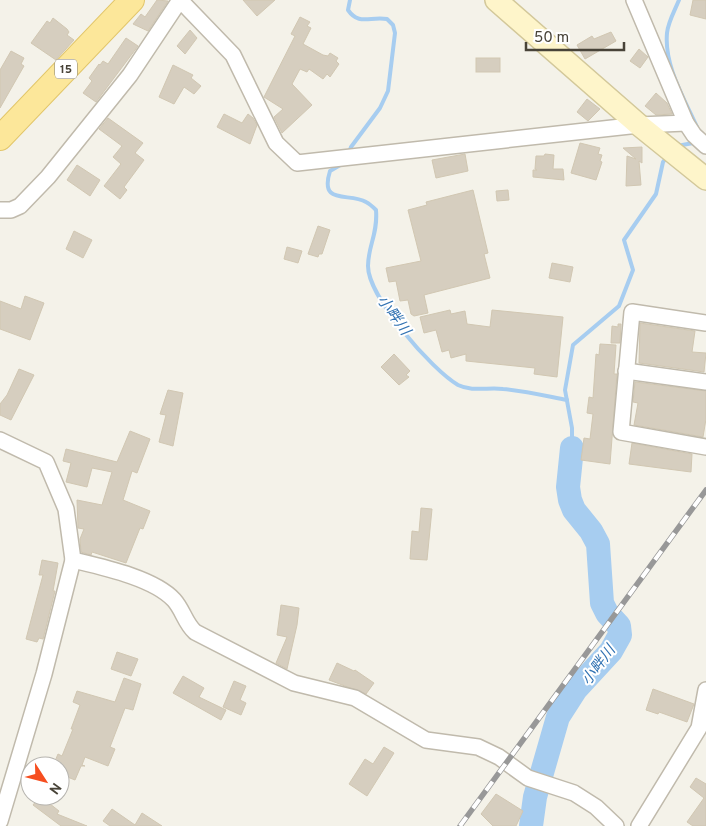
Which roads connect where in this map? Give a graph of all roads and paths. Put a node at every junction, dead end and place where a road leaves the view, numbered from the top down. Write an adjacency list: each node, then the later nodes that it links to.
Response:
1 (132, 0): 7 (main road, 15)
2 (180, 0): 5 (street); 9 (street)
3 (496, 0): 5 (street)
4 (634, 0): 6 (street)
5 (639, 125): 6 (street); 8 (street)
6 (696, 136)
7 (0, 138)
8 (706, 179)
9 (0, 210)
10 (706, 323): 11 (street)
11 (626, 371): 12 (street); 14 (street)
12 (706, 382)
13 (0, 440): 15 (street)
14 (706, 447)
15 (73, 560): 17 (street); 18 (street)
16 (706, 690): 19 (street)
17 (0, 821)
18 (616, 826)
19 (639, 826)

